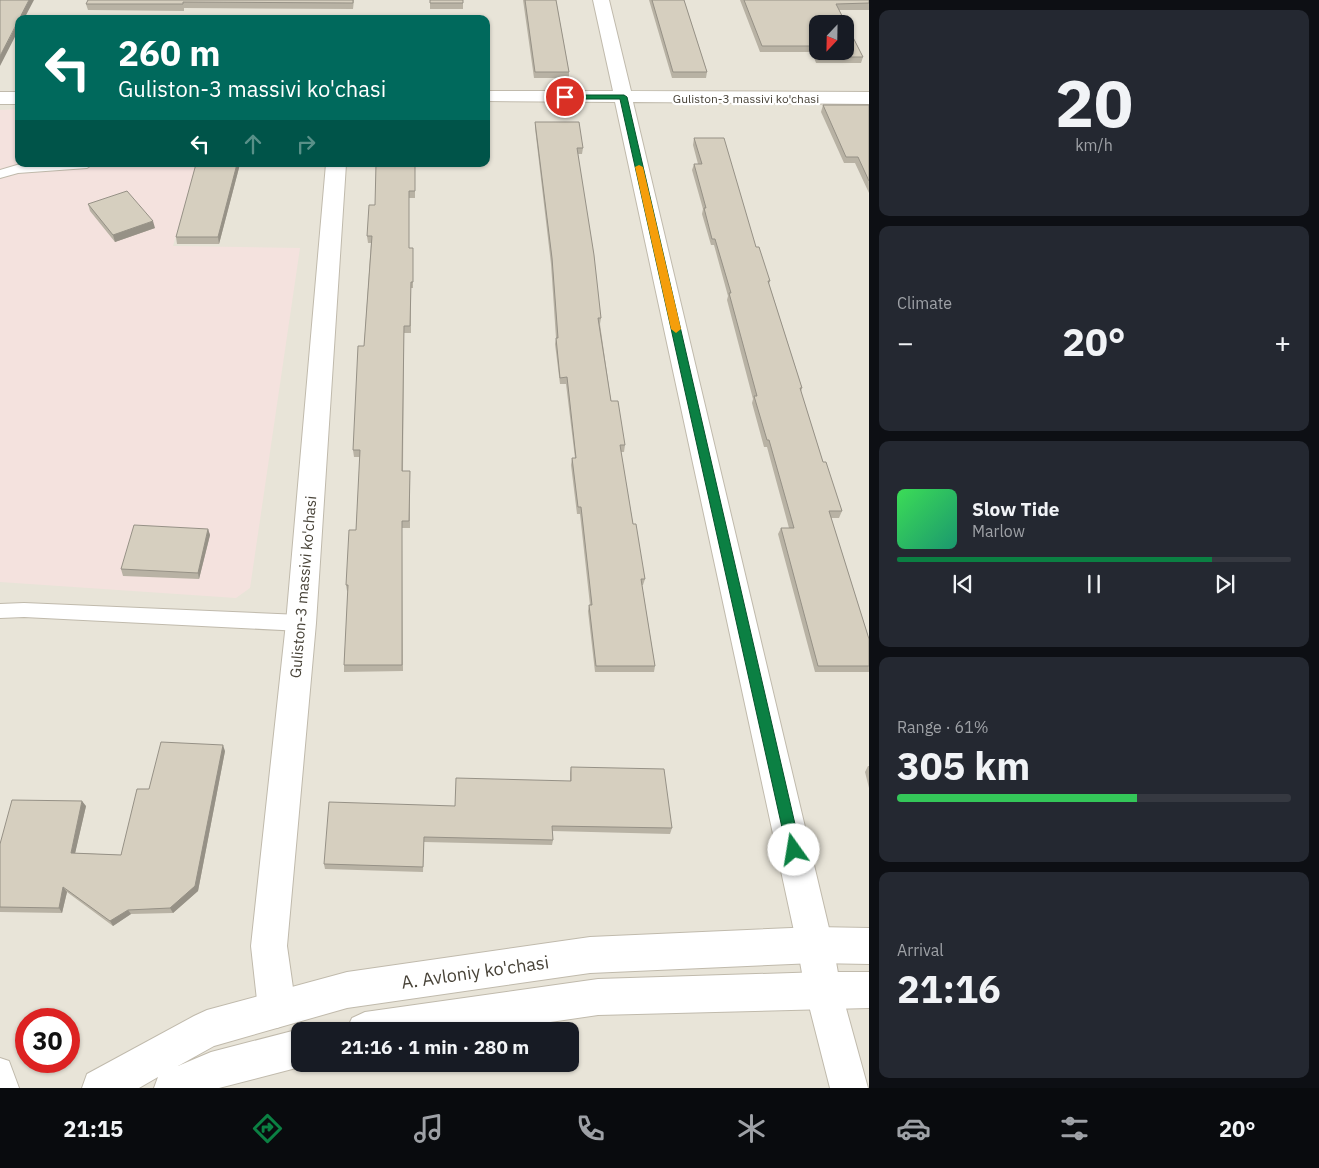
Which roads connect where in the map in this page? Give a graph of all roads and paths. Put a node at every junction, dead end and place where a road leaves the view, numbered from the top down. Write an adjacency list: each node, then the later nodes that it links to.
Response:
1 (601, 0): 3 (street)
2 (490, 96): 3 (street, Guliston-3 massivi ko'chasi)
3 (624, 97): 6 (street, Guliston-3 massivi ko'chasi); 12 (street)
4 (0, 98): 5 (street)
5 (15, 98)
6 (869, 98)
7 (45, 167): 9 (lane)
8 (336, 167): 11 (street, Guliston-3 massivi ko'chasi)
9 (0, 174)
10 (0, 611): 11 (lane)
11 (301, 623): 16 (street, Guliston-3 massivi ko'chasi)
12 (815, 945): 13 (street, A. Avloniy ko'chasi); 14 (street); 16 (street, A. Avloniy ko'chasi)
13 (869, 946)
14 (823, 990): 15 (street); 17 (street); 23 (street)
15 (869, 990)
16 (277, 1009): 21 (street, A. Avloniy ko'chasi)
17 (427, 1022)
18 (291, 1050): 22 (street)
19 (0, 1070): 20 (lane)
20 (7, 1088)
21 (101, 1088)
22 (173, 1088)
23 (849, 1088)

